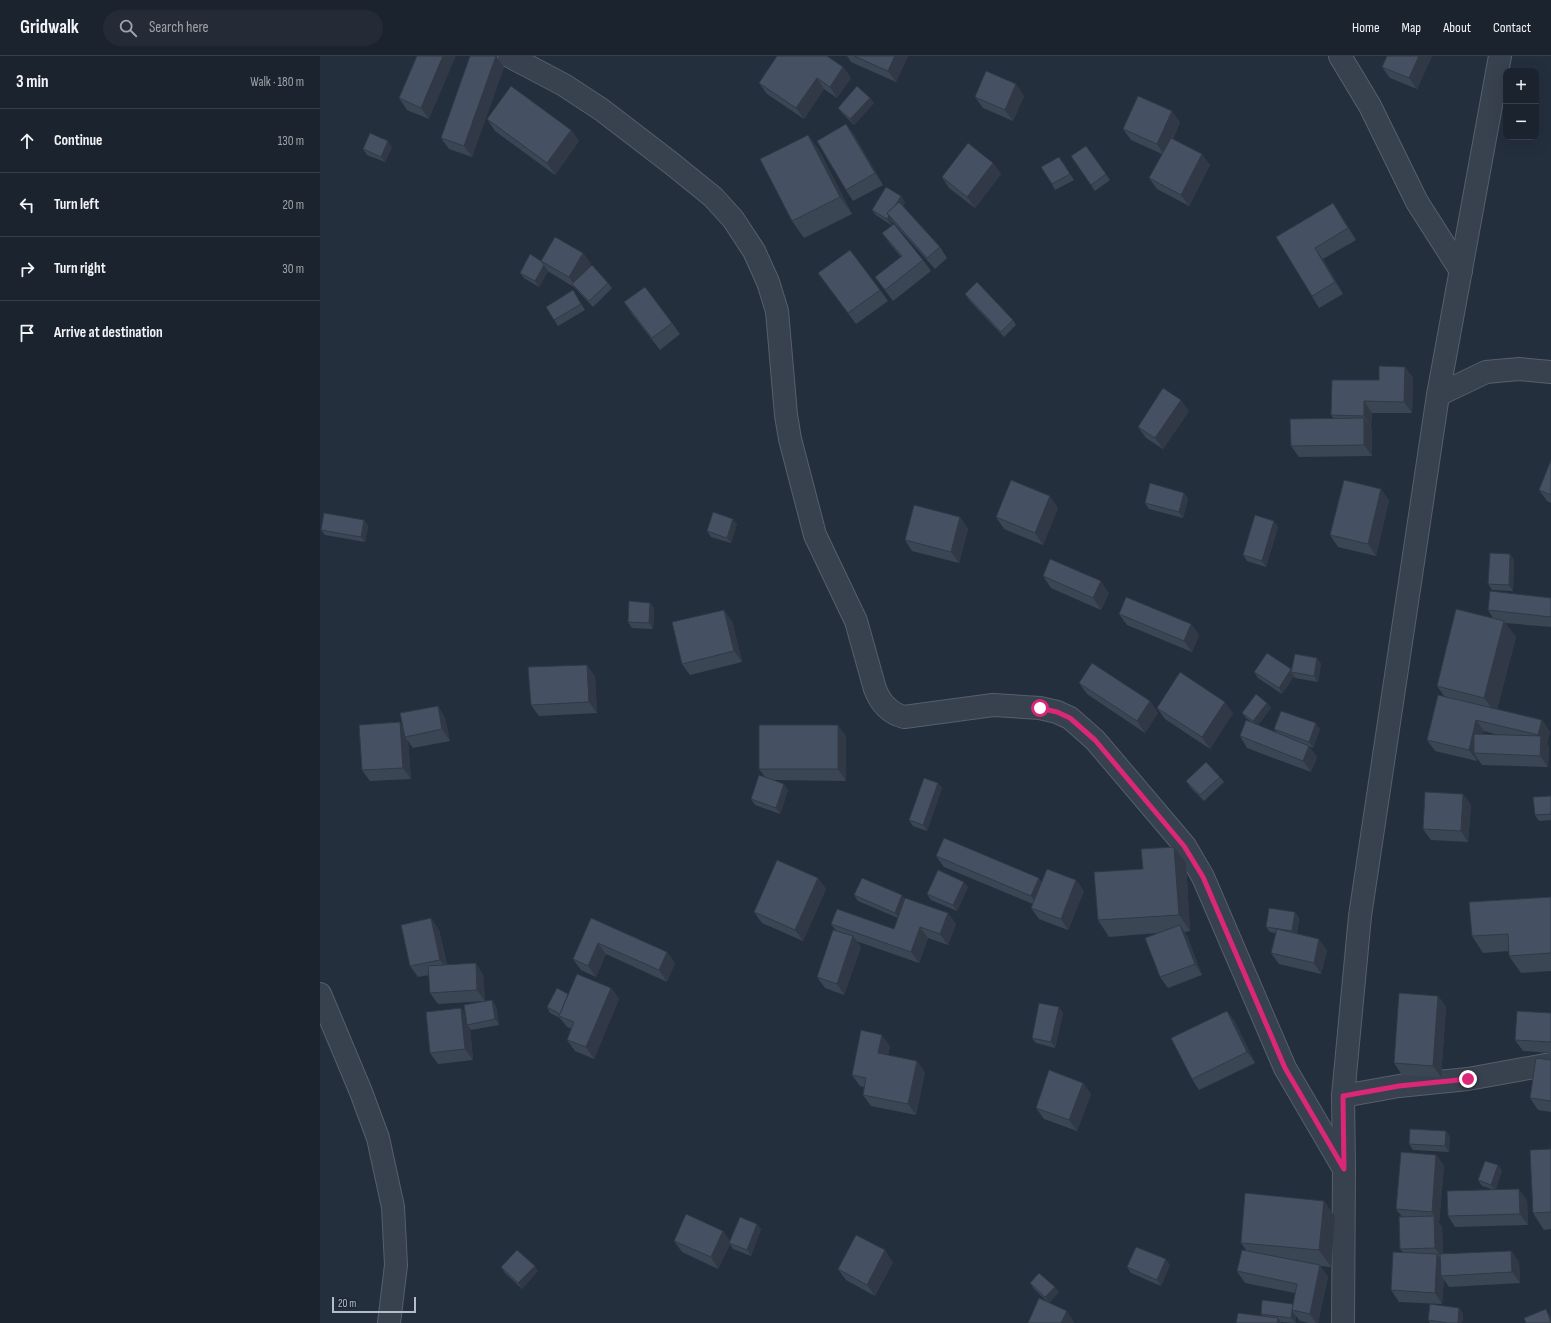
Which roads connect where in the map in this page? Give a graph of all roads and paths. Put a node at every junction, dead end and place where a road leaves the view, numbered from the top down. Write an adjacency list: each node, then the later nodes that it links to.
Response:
1 (509, 56): 10 (street)
2 (1340, 56): 4 (street)
3 (1500, 56): 4 (street)
4 (1461, 271): 6 (street)
5 (1551, 372): 6 (street)
6 (1438, 395): 9 (street)
7 (320, 994): 11 (street)
8 (1551, 1064): 9 (street)
9 (1343, 1096): 10 (street)
10 (1344, 1169): 12 (street)
11 (389, 1323)
12 (1343, 1323)

